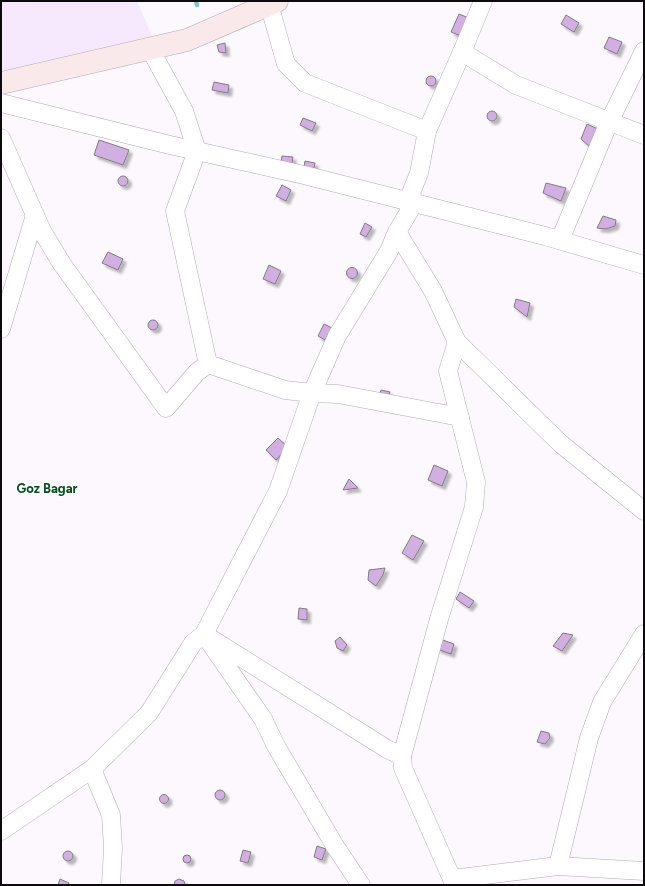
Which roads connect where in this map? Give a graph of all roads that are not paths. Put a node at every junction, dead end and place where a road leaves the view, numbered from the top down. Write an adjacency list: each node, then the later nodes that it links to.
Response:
1 (483, 1): 5 (street)
2 (271, 2): 3 (main road); 9 (street)
3 (150, 48): 6 (main road); 12 (street)
4 (644, 51): 8 (street)
5 (462, 52): 8 (street); 9 (street)
6 (1, 83)
7 (1, 103): 12 (street)
8 (609, 122): 10 (street); 16 (street)
9 (427, 131): 13 (street)
10 (644, 135)
11 (1, 138): 14 (street)
12 (197, 151): 13 (street); 20 (street)
13 (414, 203): 15 (street); 16 (street)
14 (35, 215): 18 (street); 20 (street)
15 (397, 232): 19 (street); 21 (street)
16 (560, 240): 17 (street)
17 (644, 265)
18 (1, 329)
19 (457, 342): 22 (street); 23 (street)
20 (208, 364): 21 (street)
21 (312, 393): 22 (street); 24 (street)
22 (460, 417): 26 (street)
23 (644, 511)
24 (204, 634): 26 (street); 27 (street); 33 (street)
25 (644, 634): 29 (street)
26 (402, 756): 31 (street)
27 (92, 769): 28 (street); 32 (street)
28 (1, 831)
29 (558, 866): 30 (street); 31 (street)
30 (644, 871)
31 (453, 882)
32 (111, 885)
33 (361, 885)

